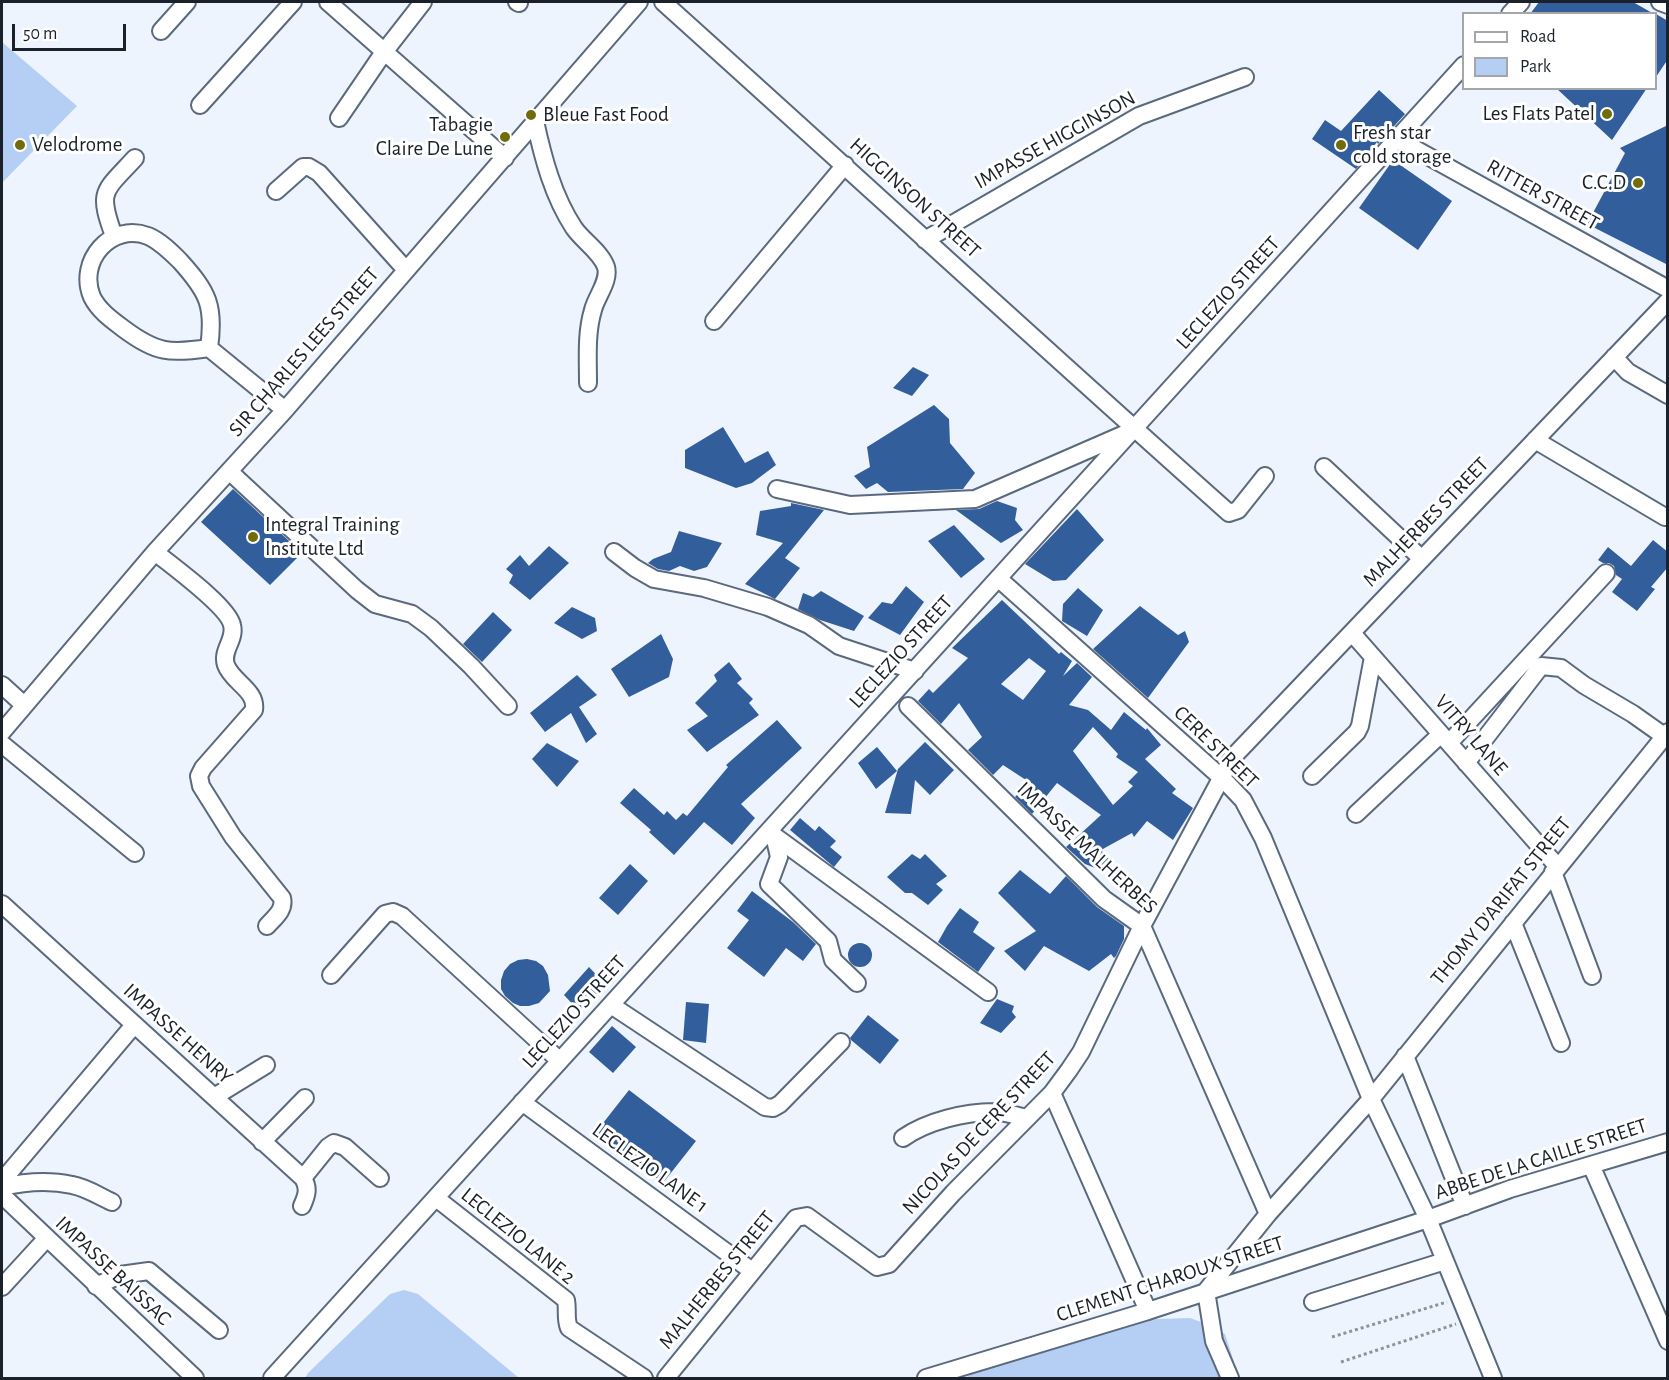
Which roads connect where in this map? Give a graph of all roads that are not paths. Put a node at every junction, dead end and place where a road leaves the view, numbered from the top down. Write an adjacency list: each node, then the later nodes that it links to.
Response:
1 (187, 2): 9 (street)
2 (292, 2): 13 (street)
3 (328, 2): 10 (street)
4 (423, 2): 10 (street)
5 (639, 2): 15 (street, SIR CHARLES LEES STREET)
6 (663, 2): 19 (street, HIGGINSON STREET)
7 (1660, 2): 8 (street)
8 (1668, 5)
9 (161, 31)
10 (384, 52): 14 (street); 18 (street)
11 (1462, 67): 16 (street, LECLEZIO STREET)
12 (1245, 77): 22 (street, IMPASSE HIGGINSON)
13 (200, 105)
14 (339, 118)
15 (535, 121): 18 (street, SIR CHARLES LEES STREET); 29 (street)
16 (1396, 140): 24 (street, RITTER STREET); 32 (street, LECLEZIO STREET)
17 (135, 158): 21 (street)
18 (505, 158): 23 (street, SIR CHARLES LEES STREET)
19 (845, 165): 22 (street, HIGGINSON STREET); 26 (street)
20 (276, 191): 23 (street)
21 (114, 236): 27 (street); 27 (street)
22 (926, 240): 32 (street, HIGGINSON STREET)
23 (406, 270): 31 (street, SIR CHARLES LEES STREET)
24 (1668, 290)
25 (1668, 301): 28 (street, MALHERBES STREET)
26 (714, 321)
27 (209, 348): 31 (street)
28 (1614, 357): 30 (street); 33 (street, MALHERBES STREET)
29 (588, 382)
30 (1668, 395)
31 (285, 410): 35 (street, SIR CHARLES LEES STREET)
32 (1135, 429): 36 (street, HIGGINSON STREET); 37 (street); 43 (street, LECLEZIO STREET)
33 (1535, 440): 38 (street); 41 (street, MALHERBES STREET)
34 (1324, 467): 41 (street)
35 (230, 471): 39 (street, SIR CHARLES LEES STREET); 49 (street)
36 (1265, 476)
37 (777, 489)
38 (1665, 517)
39 (155, 552): 48 (street, SIR CHARLES LEES STREET); 64 (street)
40 (614, 552): 46 (street)
41 (1422, 559): 44 (street, MALHERBES STREET)
42 (1606, 573): 53 (street)
43 (999, 579): 46 (street, LECLEZIO STREET); 57 (street, CERE STREET)
44 (1352, 633): 45 (street, VITRY LANE); 57 (street, MALHERBES STREET)
45 (1373, 657): 53 (street, VITRY LANE); 56 (street)
46 (915, 670): 59 (street, LECLEZIO STREET)
47 (2, 685): 48 (street)
48 (24, 705): 51 (street, SIR CHARLES LEES STREET)
49 (508, 706)
50 (908, 706): 65 (street, IMPASSE MALHERBES)
51 (2, 732)
52 (1666, 734): 55 (street); 61 (street, THOMY D'ARIFAT STREET)
53 (1445, 739): 55 (street, VITRY LANE); 58 (street)
54 (2, 744): 60 (street)
55 (1466, 763): 61 (street, VITRY LANE)
56 (1312, 776)
57 (1223, 779): 65 (street, NICOLAS DE CERE STREET); 80 (street, CERE STREET)
58 (1356, 814)
59 (771, 833): 68 (street); 69 (street); 70 (street, LECLEZIO STREET)
60 (135, 853)
61 (1555, 870): 63 (street, THOMY D'ARIFAT STREET); 67 (street)
62 (2, 906): 71 (street, IMPASSE HENRY)
63 (1513, 923): 73 (street); 74 (street, THOMY D'ARIFAT STREET)
64 (267, 926)
65 (1142, 926): 77 (street, NICOLAS DE CERE STREET); 96 (street, IMPASSE MALHERBES)
66 (331, 975): 75 (street)
67 (1592, 976)
68 (857, 983)
69 (988, 992)
70 (611, 1005): 72 (street); 75 (street, LECLEZIO STREET)
71 (134, 1025): 78 (street, IMPASSE HENRY); 89 (street)
72 (842, 1042)
73 (1561, 1043)
74 (1405, 1056): 80 (street, THOMY D'ARIFAT STREET); 95 (street)
75 (560, 1061): 81 (street, LECLEZIO STREET)
76 (266, 1065): 78 (street)
77 (1052, 1093): 82 (street, NICOLAS DE CERE STREET); 106 (street)
78 (214, 1097): 84 (street, IMPASSE HENRY)
79 (305, 1098): 84 (street)
80 (1371, 1099): 96 (street, THOMY D'ARIFAT STREET); 98 (street, CERE STREET)
81 (522, 1102): 92 (street, LECLEZIO STREET); 101 (street, LECLEZIO LANE 1)
82 (1027, 1118): 83 (street); 97 (street, NICOLAS DE CERE STREET)
83 (903, 1138)
84 (262, 1142): 87 (street, IMPASSE HENRY)
85 (1668, 1142): 86 (street, ABBE DE LA CAILLE STREET)
86 (1591, 1164): 95 (street, ABBE DE LA CAILLE STREET); 108 (street)
87 (303, 1178): 88 (street); 94 (street)
88 (380, 1178)
89 (2, 1181)
90 (2, 1187): 93 (street)
91 (2, 1195): 99 (street, IMPASSE BAISSAC)
92 (436, 1198): 110 (street, LECLEZIO STREET); 111 (street, LECLEZIO LANE 2)
93 (112, 1202)
94 (302, 1206)
95 (1465, 1206): 98 (street, ABBE DE LA CAILLE STREET)
96 (1268, 1214): 104 (street, THOMY D'ARIFAT STREET)
97 (807, 1216): 101 (street, MALHERBES STREET)
98 (1428, 1219): 100 (street, CERE STREET); 104 (street, CLEMENT CHAROUX STREET)
99 (46, 1239): 102 (street); 103 (street, IMPASSE BAISSAC)
100 (1445, 1262): 105 (street); 115 (street, CERE STREET)
101 (752, 1271): 112 (street, MALHERBES STREET)
102 (2, 1287)
103 (96, 1287): 107 (street); 109 (street, IMPASSE BAISSAC)
104 (1206, 1292): 106 (street, CLEMENT CHAROUX STREET); 114 (street)
105 (1313, 1302)
106 (1148, 1311): 113 (street, CLEMENT CHAROUX STREET)
107 (219, 1330)
108 (1668, 1341)
109 (195, 1378)
110 (272, 1378)
111 (644, 1378)
112 (666, 1378)
113 (926, 1378)
114 (1230, 1378)
115 (1493, 1378)

